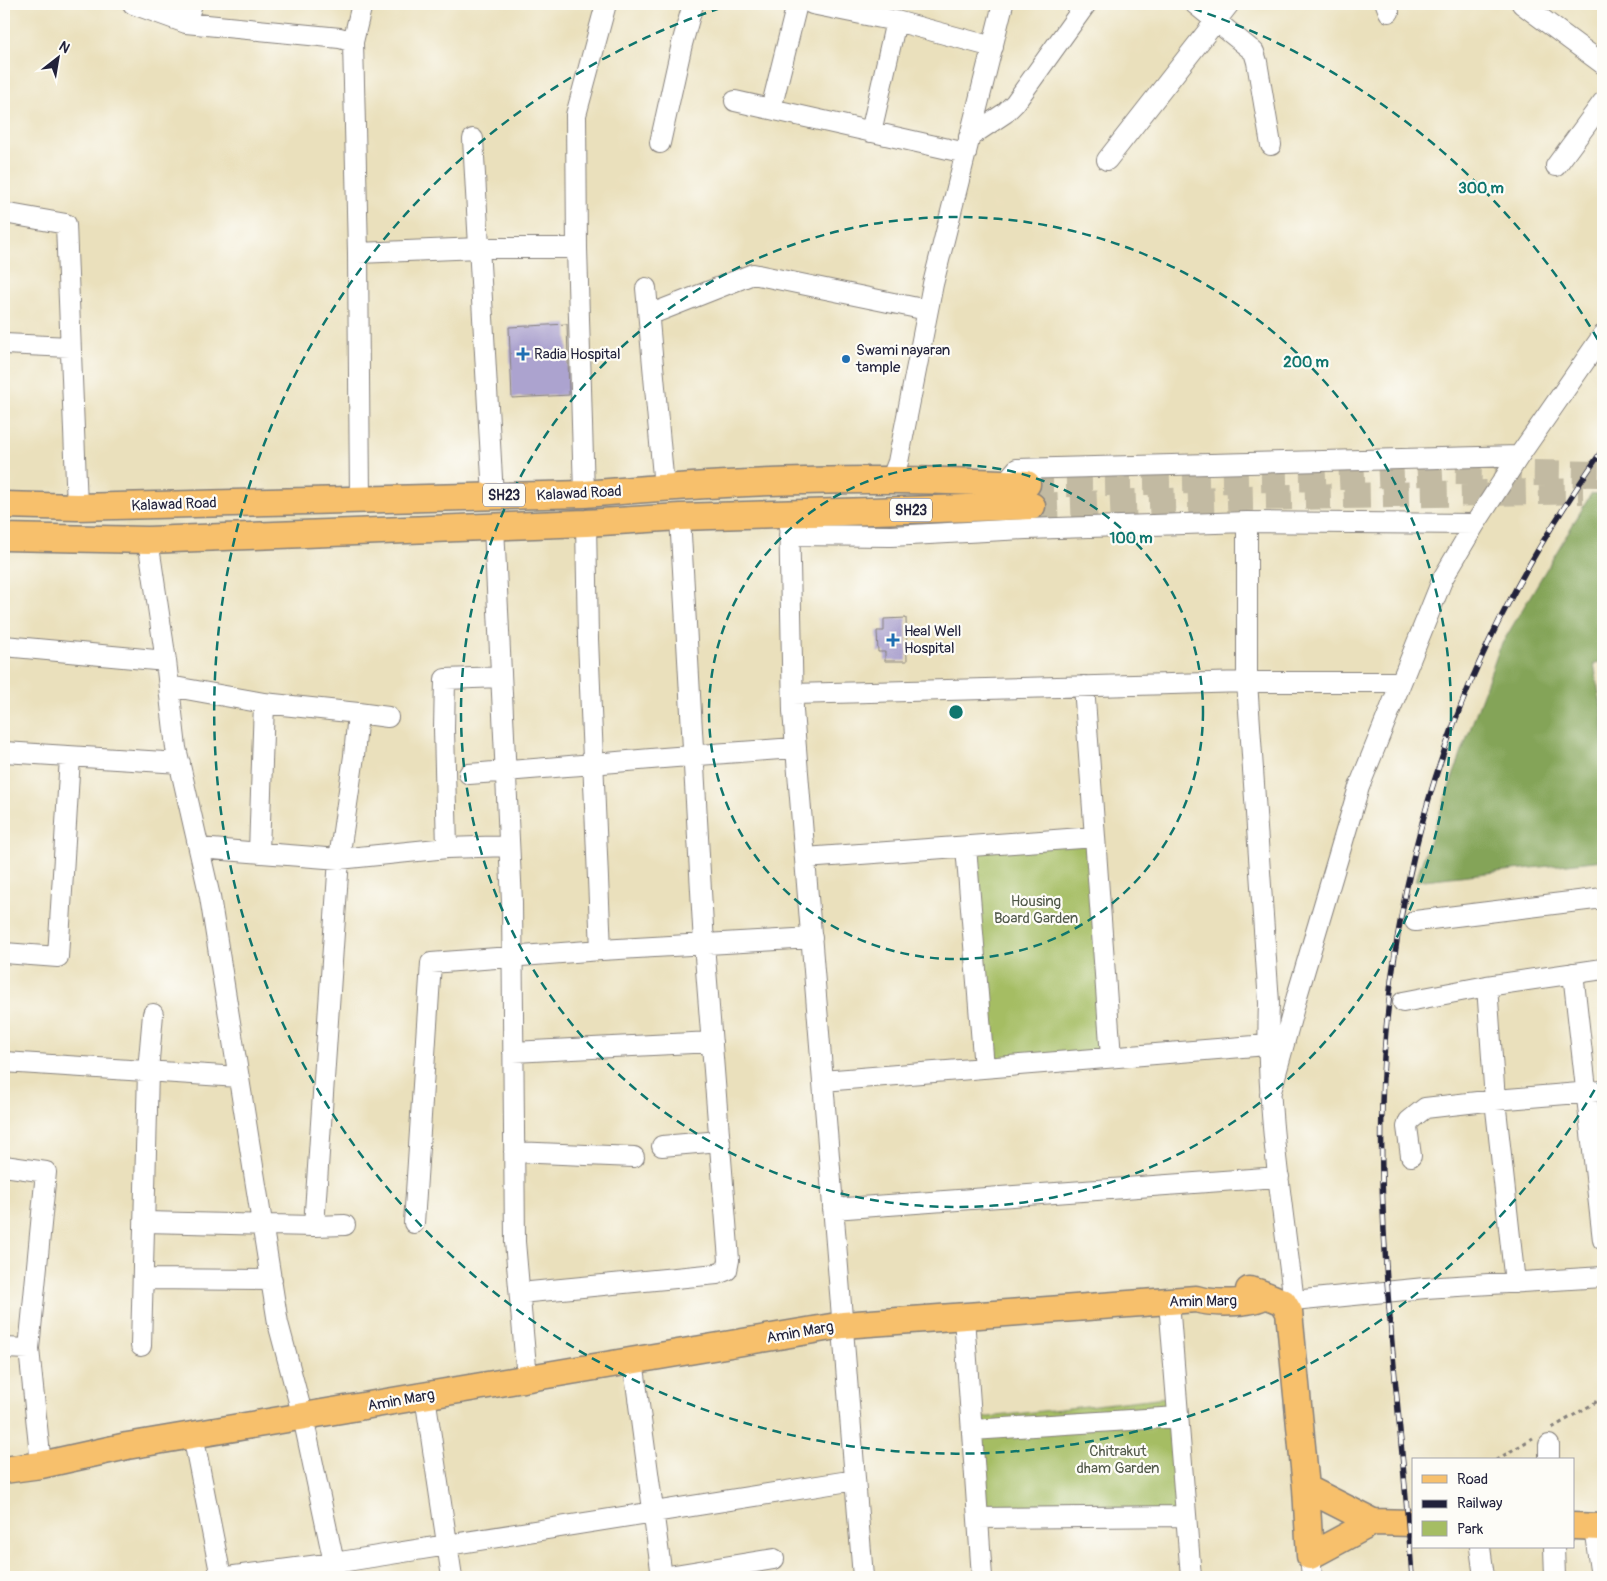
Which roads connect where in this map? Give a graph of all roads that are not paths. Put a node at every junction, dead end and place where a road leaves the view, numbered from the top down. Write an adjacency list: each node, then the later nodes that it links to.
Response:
1 (133, 4): 15 (street)
2 (192, 4): 15 (street)
3 (362, 4): 16 (street)
4 (606, 4): 31 (street)
5 (693, 4): 24 (street)
6 (797, 4): 21 (street)
7 (812, 4): 13 (street)
8 (1003, 4): 17 (street)
9 (1086, 4): 25 (street)
10 (1195, 4): 14 (street)
11 (1229, 4): 14 (street)
12 (1529, 6): 18 (street)
13 (896, 21): 17 (street); 22 (street)
14 (1216, 21): 26 (street); 27 (street)
15 (186, 23): 16 (street)
16 (353, 42): 32 (street)
17 (992, 47): 25 (street)
18 (1603, 64)
19 (735, 101): 21 (street)
20 (1603, 102): 28 (street)
21 (771, 110): 22 (street)
22 (871, 132): 25 (street)
23 (473, 139): 30 (street)
24 (660, 143)
25 (967, 145): 34 (street)
26 (1271, 145)
27 (1107, 160)
28 (1556, 166)
29 (4, 213): 38 (street)
30 (478, 248): 31 (street); 32 (street); 44 (street)
31 (577, 248): 43 (street)
32 (358, 253): 45 (street)
33 (646, 288): 35 (street)
34 (927, 310): 35 (street); 40 (street)
35 (649, 315): 41 (street)
36 (1603, 335): 39 (street)
37 (4, 344): 38 (street)
38 (70, 347): 47 (street)
39 (1519, 456): 42 (street); 51 (street)
40 (891, 480): 41 (main road, Kalawad Road / SH23); 42 (main road, Kalawad Road / SH23)
41 (664, 487): 43 (main road, Kalawad Road / SH23)
42 (1021, 491): 52 (main road, SH23)
43 (584, 494): 44 (main road, Kalawad Road / SH23)
44 (493, 496): 45 (main road, Kalawad Road / SH23)
45 (360, 499): 47 (main road, Kalawad Road / SH23)
46 (4, 505): 47 (main road, Kalawad Road / SH23)
47 (77, 507)
48 (680, 517): 50 (main road, Kalawad Road / SH23); 52 (main road, Kalawad Road / SH23); 69 (street)
49 (1247, 522): 51 (street); 52 (street); 59 (street)
50 (586, 524): 53 (main road, Kalawad Road / SH23); 72 (street)
51 (1475, 524): 60 (street)
52 (789, 525): 63 (street)
53 (494, 527): 55 (main road, Kalawad Road / SH23); 58 (street)
54 (4, 537): 55 (main road, Kalawad Road / SH23)
55 (148, 540): 57 (street)
56 (4, 646): 57 (street)
57 (166, 661): 61 (street)
58 (501, 676): 73 (street); 79 (street)
59 (1247, 682): 60 (street); 62 (street); 96 (street)
60 (1401, 682): 105 (street)
61 (169, 686): 64 (street); 71 (street)
62 (1084, 686): 63 (street); 75 (street)
63 (794, 694): 67 (street)
64 (264, 703): 65 (street); 80 (street)
65 (358, 713): 66 (street); 82 (street)
66 (388, 717)
67 (796, 748): 69 (street); 81 (street)
68 (4, 752): 70 (street)
69 (694, 754): 72 (street); 86 (street)
70 (70, 757): 71 (street); 88 (street)
71 (180, 764): 78 (street)
72 (594, 764): 73 (street); 87 (street)
73 (506, 771): 74 (street); 76 (street)
74 (469, 774)
75 (1095, 837): 77 (street); 98 (street)
76 (509, 846): 79 (street); 89 (street)
77 (966, 846): 81 (street); 100 (street)
78 (199, 848): 80 (street); 102 (street)
79 (446, 848): 82 (street)
80 (259, 852): 82 (street)
81 (805, 858): 85 (street)
82 (339, 859): 119 (street)
83 (1603, 898): 84 (street)
84 (1415, 921)
85 (812, 938): 86 (street); 103 (street)
86 (704, 944): 87 (street); 95 (street)
87 (602, 950): 89 (street)
88 (4, 953)
89 (512, 956): 97 (street); 116 (street)
90 (1603, 968): 91 (street)
91 (1573, 973): 92 (street); 104 (street)
92 (1487, 986): 93 (street); 106 (street)
93 (1403, 1002)
94 (153, 1014): 101 (street)
95 (712, 1042): 97 (street); 107 (street)
96 (1267, 1045): 98 (street); 105 (street)
97 (513, 1052): 109 (street)
98 (1111, 1058): 100 (street)
99 (4, 1062): 101 (street)
100 (984, 1068): 103 (street)
101 (148, 1071): 102 (street); 115 (street)
102 (239, 1077): 117 (street)
103 (823, 1081): 114 (street)
104 (1595, 1092): 106 (street); 120 (street)
105 (1270, 1096): 113 (street)
106 (1495, 1100): 110 (street); 124 (street)
107 (720, 1141): 108 (street); 125 (street)
108 (662, 1146)
109 (514, 1152): 111 (street); 125 (street)
110 (1411, 1156)
111 (634, 1157)
112 (4, 1166): 132 (street)
113 (1279, 1177): 114 (street); 126 (street)
114 (833, 1209): 129 (street)
115 (145, 1222): 117 (street); 122 (street)
116 (414, 1223)
117 (263, 1224): 119 (street); 123 (street)
118 (345, 1225): 119 (street)
119 (314, 1226)
120 (1603, 1240)
121 (1603, 1277): 124 (street)
122 (144, 1279): 123 (street); 130 (street)
123 (272, 1280): 136 (street)
124 (1515, 1282): 126 (street)
125 (520, 1293): 134 (street)
126 (1280, 1300): 127 (main road, Amin Marg); 143 (main road)
127 (1169, 1302): 128 (main road, Amin Marg); 137 (street)
128 (964, 1317): 129 (main road, Amin Marg); 138 (street)
129 (842, 1325): 133 (main road, Amin Marg); 142 (street)
130 (141, 1346)
131 (4, 1348): 132 (street)
132 (29, 1349): 140 (street)
133 (633, 1360): 134 (main road, Amin Marg); 144 (street)
134 (527, 1378): 135 (main road, Amin Marg)
135 (425, 1396): 136 (main road, Amin Marg); 150 (street)
136 (303, 1417): 139 (main road, Amin Marg); 155 (street)
137 (1178, 1417): 138 (street); 145 (street)
138 (972, 1430): 146 (street)
139 (192, 1435): 140 (main road, Amin Marg); 156 (street)
140 (42, 1465): 141 (main road, Amin Marg)
141 (4, 1470)
142 (855, 1480): 144 (street); 160 (street)
143 (1306, 1488): 147 (main road); 154 (main road)
144 (654, 1512): 150 (street); 159 (street)
145 (1186, 1516): 146 (street); 162 (street)
146 (978, 1518): 161 (street)
147 (1372, 1522): 148 (main road); 154 (main road)
148 (1412, 1523)
149 (1590, 1527): 165 (street)
150 (447, 1545): 155 (street); 158 (street)
151 (1480, 1548): 163 (street)
152 (1554, 1548): 164 (street)
153 (774, 1559): 159 (street)
154 (1311, 1567)
155 (336, 1570): 157 (street)
156 (220, 1577)
157 (227, 1577)
158 (452, 1577)
159 (662, 1577)
160 (863, 1577)
161 (982, 1577)
162 (1191, 1577)
163 (1484, 1577)
164 (1555, 1577)
165 (1601, 1577)

